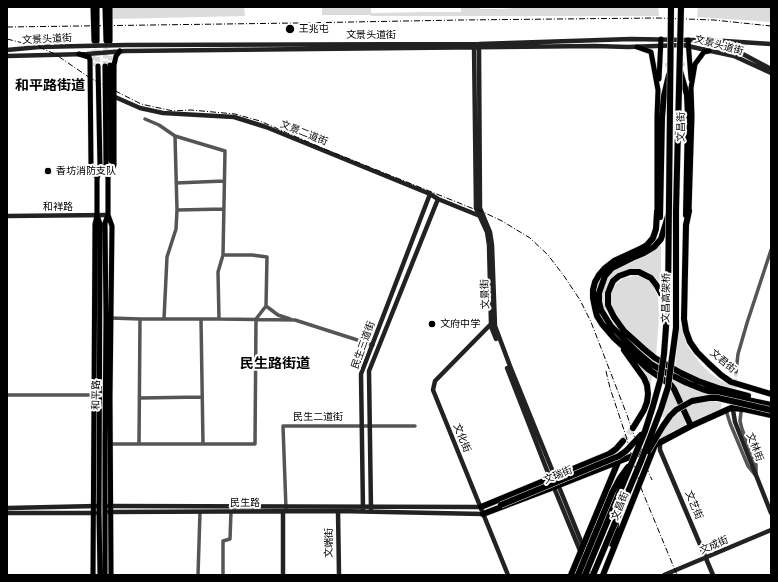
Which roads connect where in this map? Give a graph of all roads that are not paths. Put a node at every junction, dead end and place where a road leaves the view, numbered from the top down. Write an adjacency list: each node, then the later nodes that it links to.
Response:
1 (93, 7): 2 (main road)
2 (97, 7)
3 (105, 7): 4 (main road)
4 (110, 7)
5 (671, 7): 22 (highway, 文昌高架桥, bridge)
6 (681, 7): 23 (highway, 文昌高架桥, bridge)
7 (661, 39): 8 (main road, 文景头道街); 10 (main road, 文景头道街); 11 (main road)
8 (688, 40): 9 (main road, 文景头道街); 11 (main road, 文景头道街); 12 (main road); 21 (main road, 文景头道街)
9 (771, 44)
10 (477, 46): 13 (main road, 文景头道街); 14 (main road, 文景头道街); 15 (main road, 文景头道街); 44 (main road, 文景街); 89 (main road, 文景街)
11 (660, 46): 12 (main road, 文景头道街); 13 (main road, 文景头道街); 26 (main road)
12 (688, 46): 16 (main road, 文景头道街); 25 (main road)
13 (637, 47): 26 (main road)
14 (7, 50)
15 (120, 51): 17 (main road, 文景头道街); 27 (main road)
16 (709, 51): 24 (main road, 文景头道街); 25 (main road, 文昌街)
17 (79, 54): 18 (main road, 文景头道街); 31 (main road)
18 (7, 56)
19 (108, 65): 30 (main road)
20 (96, 66): 31 (main road, 和平路)
21 (771, 69)
22 (670, 70): 39 (highway, 文昌高架桥, bridge); 40 (highway, bridge)
23 (680, 70): 38 (highway); 87 (highway, 文昌高架桥, bridge)
24 (771, 73)
25 (691, 88): 38 (main road, 文昌街)
26 (658, 90): 40 (main road)
27 (115, 97): 30 (main road); 34 (main road, 文景二道街)
28 (145, 119): 29 (street)
29 (175, 136): 32 (street); 33 (street)
30 (108, 178): 42 (main road, 和平路)
31 (97, 179): 41 (main road, 和平路)
32 (224, 181): 33 (street); 36 (street)
33 (176, 183): 37 (street)
34 (430, 194): 35 (main road, 文景二道街); 59 (main road, 民生三道街)
35 (438, 199): 44 (main road, 文景二道街); 76 (main road, 民生三道街)
36 (224, 209): 37 (street); 47 (street)
37 (177, 210): 53 (street)
38 (688, 211): 45 (highway, 文昌街)
39 (669, 212): 49 (highway, 文昌高架桥, bridge); 69 (highway)
40 (659, 214): 58 (highway)
41 (97, 215): 42 (main road, 和祥路); 43 (main road, 和祥路); 61 (main road, 和平路); 64 (main road, 和平路)
42 (108, 215): 50 (main road, 和平路); 61 (main road, 和平路)
43 (7, 216)
44 (480, 216): 57 (main road, 文景街)
45 (686, 225): 62 (highway, 文君街)
46 (771, 250): 60 (street)
47 (223, 255): 48 (street); 54 (street)
48 (266, 306): 55 (street); 56 (street)
49 (666, 317): 68 (highway); 80 (highway, 文昌高架桥, bridge)
50 (111, 318): 52 (street); 65 (main road, 和平路)
51 (201, 318): 53 (street); 54 (street); 66 (street)
52 (140, 319): 53 (street); 67 (street)
53 (164, 319)
54 (219, 319): 55 (street)
55 (256, 319): 56 (street); 84 (street)
56 (295, 320): 59 (street)
57 (491, 324): 89 (main road, 文景街); 94 (main road, 文化街)
58 (614, 338): 78 (highway); 79 (highway)
59 (373, 345): 75 (main road, 民生三道街)
60 (736, 372)
61 (102, 382): 64 (main road); 65 (main road); 70 (main road, 和平路)
62 (771, 394)
63 (7, 395): 64 (street)
64 (94, 395): 70 (main road); 95 (main road, 和平路)
65 (110, 397): 70 (main road); 82 (main road, 和平路)
66 (202, 397): 67 (street); 84 (street)
67 (140, 398): 83 (street)
68 (771, 401)
69 (771, 405)
70 (102, 409): 95 (main road, 和平路)
71 (744, 409): 72 (highway); 74 (highway); 90 (street)
72 (730, 410): 78 (highway); 90 (main road, 文林街)
73 (771, 410): 87 (highway, bridge)
74 (771, 416)
75 (362, 426): 76 (street, 民生二道街); 96 (street, 民生二道街); 97 (main road, 民生三道街)
76 (370, 426): 77 (street, 民生二道街); 98 (main road, 民生三道街)
77 (415, 426)
78 (691, 426): 85 (highway)
79 (632, 428)
80 (645, 431): 86 (highway, 文昌高架桥, bridge); 94 (highway, bridge)
81 (622, 441): 89 (highway, 文瑞街)
82 (111, 444): 83 (street); 92 (main road, 和平路)
83 (139, 444): 84 (street)
84 (203, 444)
85 (657, 444): 88 (highway, 文瑞街); 110 (main road, 文艺街); 125 (highway, 文昌街)
86 (632, 461): 121 (highway, bridge); 122 (highway, 文昌高架桥, bridge)
87 (641, 461): 106 (highway, 文昌高架桥, bridge)
88 (618, 462): 91 (highway, 文瑞街); 108 (highway, 文昌街)
89 (553, 477): 91 (main road, 文景街); 94 (highway, 文瑞街)
90 (757, 478): 103 (main road, 文林街)
91 (557, 486): 105 (highway, 文瑞街); 108 (main road, 文景街); 109 (main road, 文景街)
92 (111, 506): 95 (main road, 民生路); 96 (main road, 民生路); 99 (main road, 和平路)
93 (7, 508): 95 (main road, 民生路)
94 (481, 508): 98 (main road, 民生路); 105 (main road, 文化街)
95 (99, 509): 99 (main road, 民生路); 104 (main road, 民生路); 111 (main road, 和平路); 112 (main road, 和平路); 113 (main road, 和平路)
96 (285, 510): 97 (main road, 民生路); 101 (main road, 民生路); 102 (main road, 民生路); 117 (main road, 民生二道街)
97 (363, 510): 98 (main road, 民生路); 102 (main road, 民生路)
98 (371, 510): 105 (main road, 民生路)
99 (111, 512): 100 (main road, 民生路); 114 (main road, 和平路)
100 (200, 512): 101 (main road, 民生路); 115 (street)
101 (231, 512): 116 (street)
102 (338, 512): 118 (main road, 文端街)
103 (771, 512)
104 (7, 513)
105 (483, 514): 119 (main road, 文化街)
106 (618, 516): 123 (highway, 文昌高架桥, bridge); 124 (highway, bridge)
107 (771, 530): 110 (main road, 文成街)
108 (583, 546): 109 (highway, 文昌街); 123 (main road, 文景街)
109 (580, 553): 120 (highway, 文昌街); 123 (main road, 文景街)
110 (706, 558): 126 (main road, 文成街); 127 (main road, 文艺街)
111 (93, 575)
112 (100, 575)
113 (105, 575)
114 (111, 575)
115 (198, 575)
116 (223, 575)
117 (283, 575)
118 (339, 575)
119 (508, 575)
120 (571, 575)
121 (578, 575)
122 (585, 575)
123 (593, 575)
124 (599, 575)
125 (603, 575)
126 (664, 575)
127 (713, 575)

